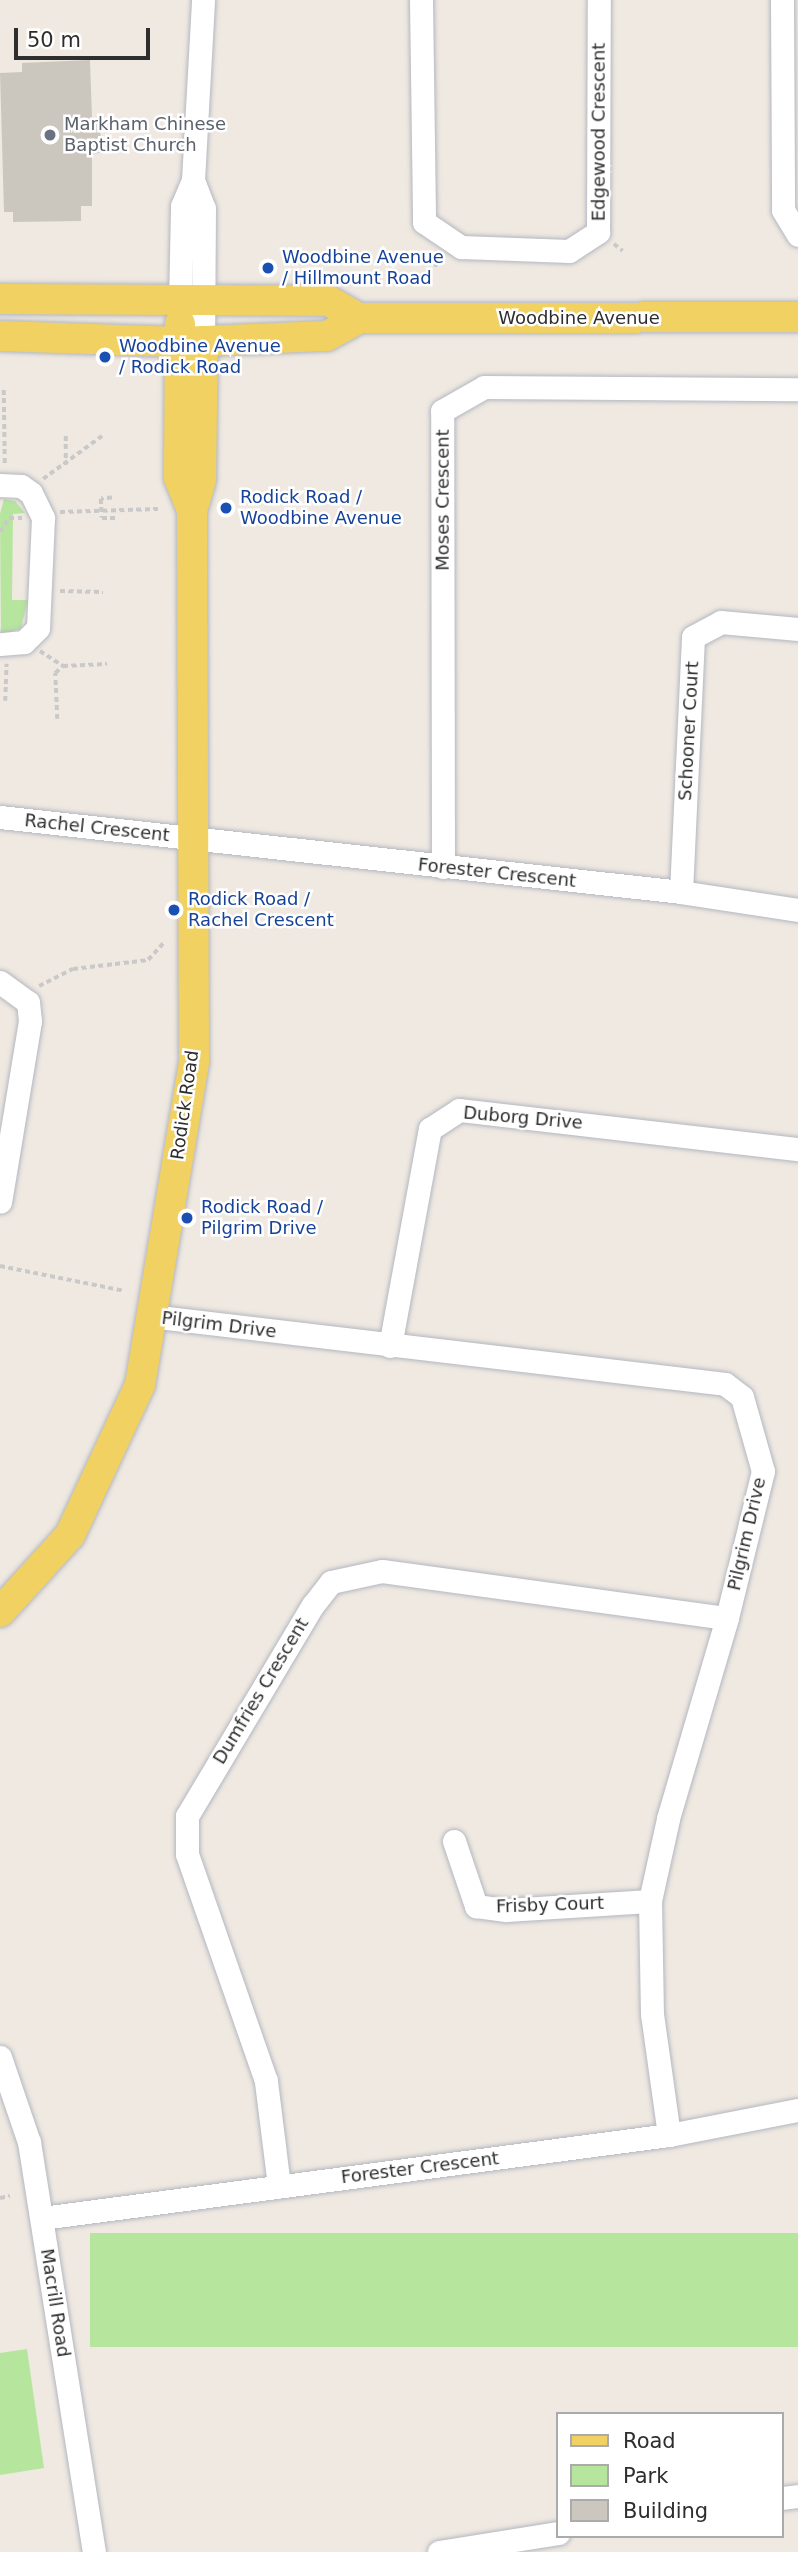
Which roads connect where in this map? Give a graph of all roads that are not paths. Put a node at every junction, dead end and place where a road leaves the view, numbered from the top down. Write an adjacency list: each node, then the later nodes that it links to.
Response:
1 (203, 0): 7 (street)
2 (421, 0): 3 (street, Edgewood Crescent)
3 (599, 0)
4 (782, 0): 5 (street)
5 (798, 235)
6 (0, 299): 7 (main road, Woodbine Avenue)
7 (191, 302): 9 (main road, Woodbine Avenue); 11 (main road, Rodick Road)
8 (798, 317): 9 (main road, Woodbine Avenue)
9 (359, 318): 11 (main road, Woodbine Avenue)
10 (0, 336): 11 (main road, Woodbine Avenue)
11 (192, 341): 17 (main road, Rodick Road)
12 (798, 389): 18 (street, Moses Crescent)
13 (2, 485): 15 (street)
14 (798, 629): 19 (street, Schooner Court)
15 (10, 643)
16 (0, 817): 17 (street, Rachel Crescent)
17 (195, 838): 18 (street, Forester Crescent); 24 (main road, Rodick Road)
18 (443, 867): 19 (street, Forester Crescent)
19 (681, 892): 20 (street, Forester Crescent)
20 (798, 910)
21 (0, 982): 23 (street)
22 (798, 1149): 25 (street, Duborg Drive)
23 (0, 1202)
24 (150, 1316): 25 (street, Pilgrim Drive); 26 (main road, Rodick Road)
25 (390, 1346): 27 (street, Pilgrim Drive)
26 (0, 1612)
27 (727, 1618): 29 (street, Pilgrim Drive); 33 (street, Dumfries Crescent)
28 (454, 1841): 29 (street, Frisby Court)
29 (650, 1901): 32 (street, Pilgrim Drive)
30 (0, 2057): 34 (street, Macrill Road)
31 (798, 2110): 32 (street, Forester Crescent)
32 (669, 2135): 33 (street, Forester Crescent)
33 (279, 2186): 34 (street, Forester Crescent)
34 (42, 2218): 36 (street, Macrill Road)
35 (556, 2533): 37 (street)
36 (94, 2552)
37 (439, 2552)

